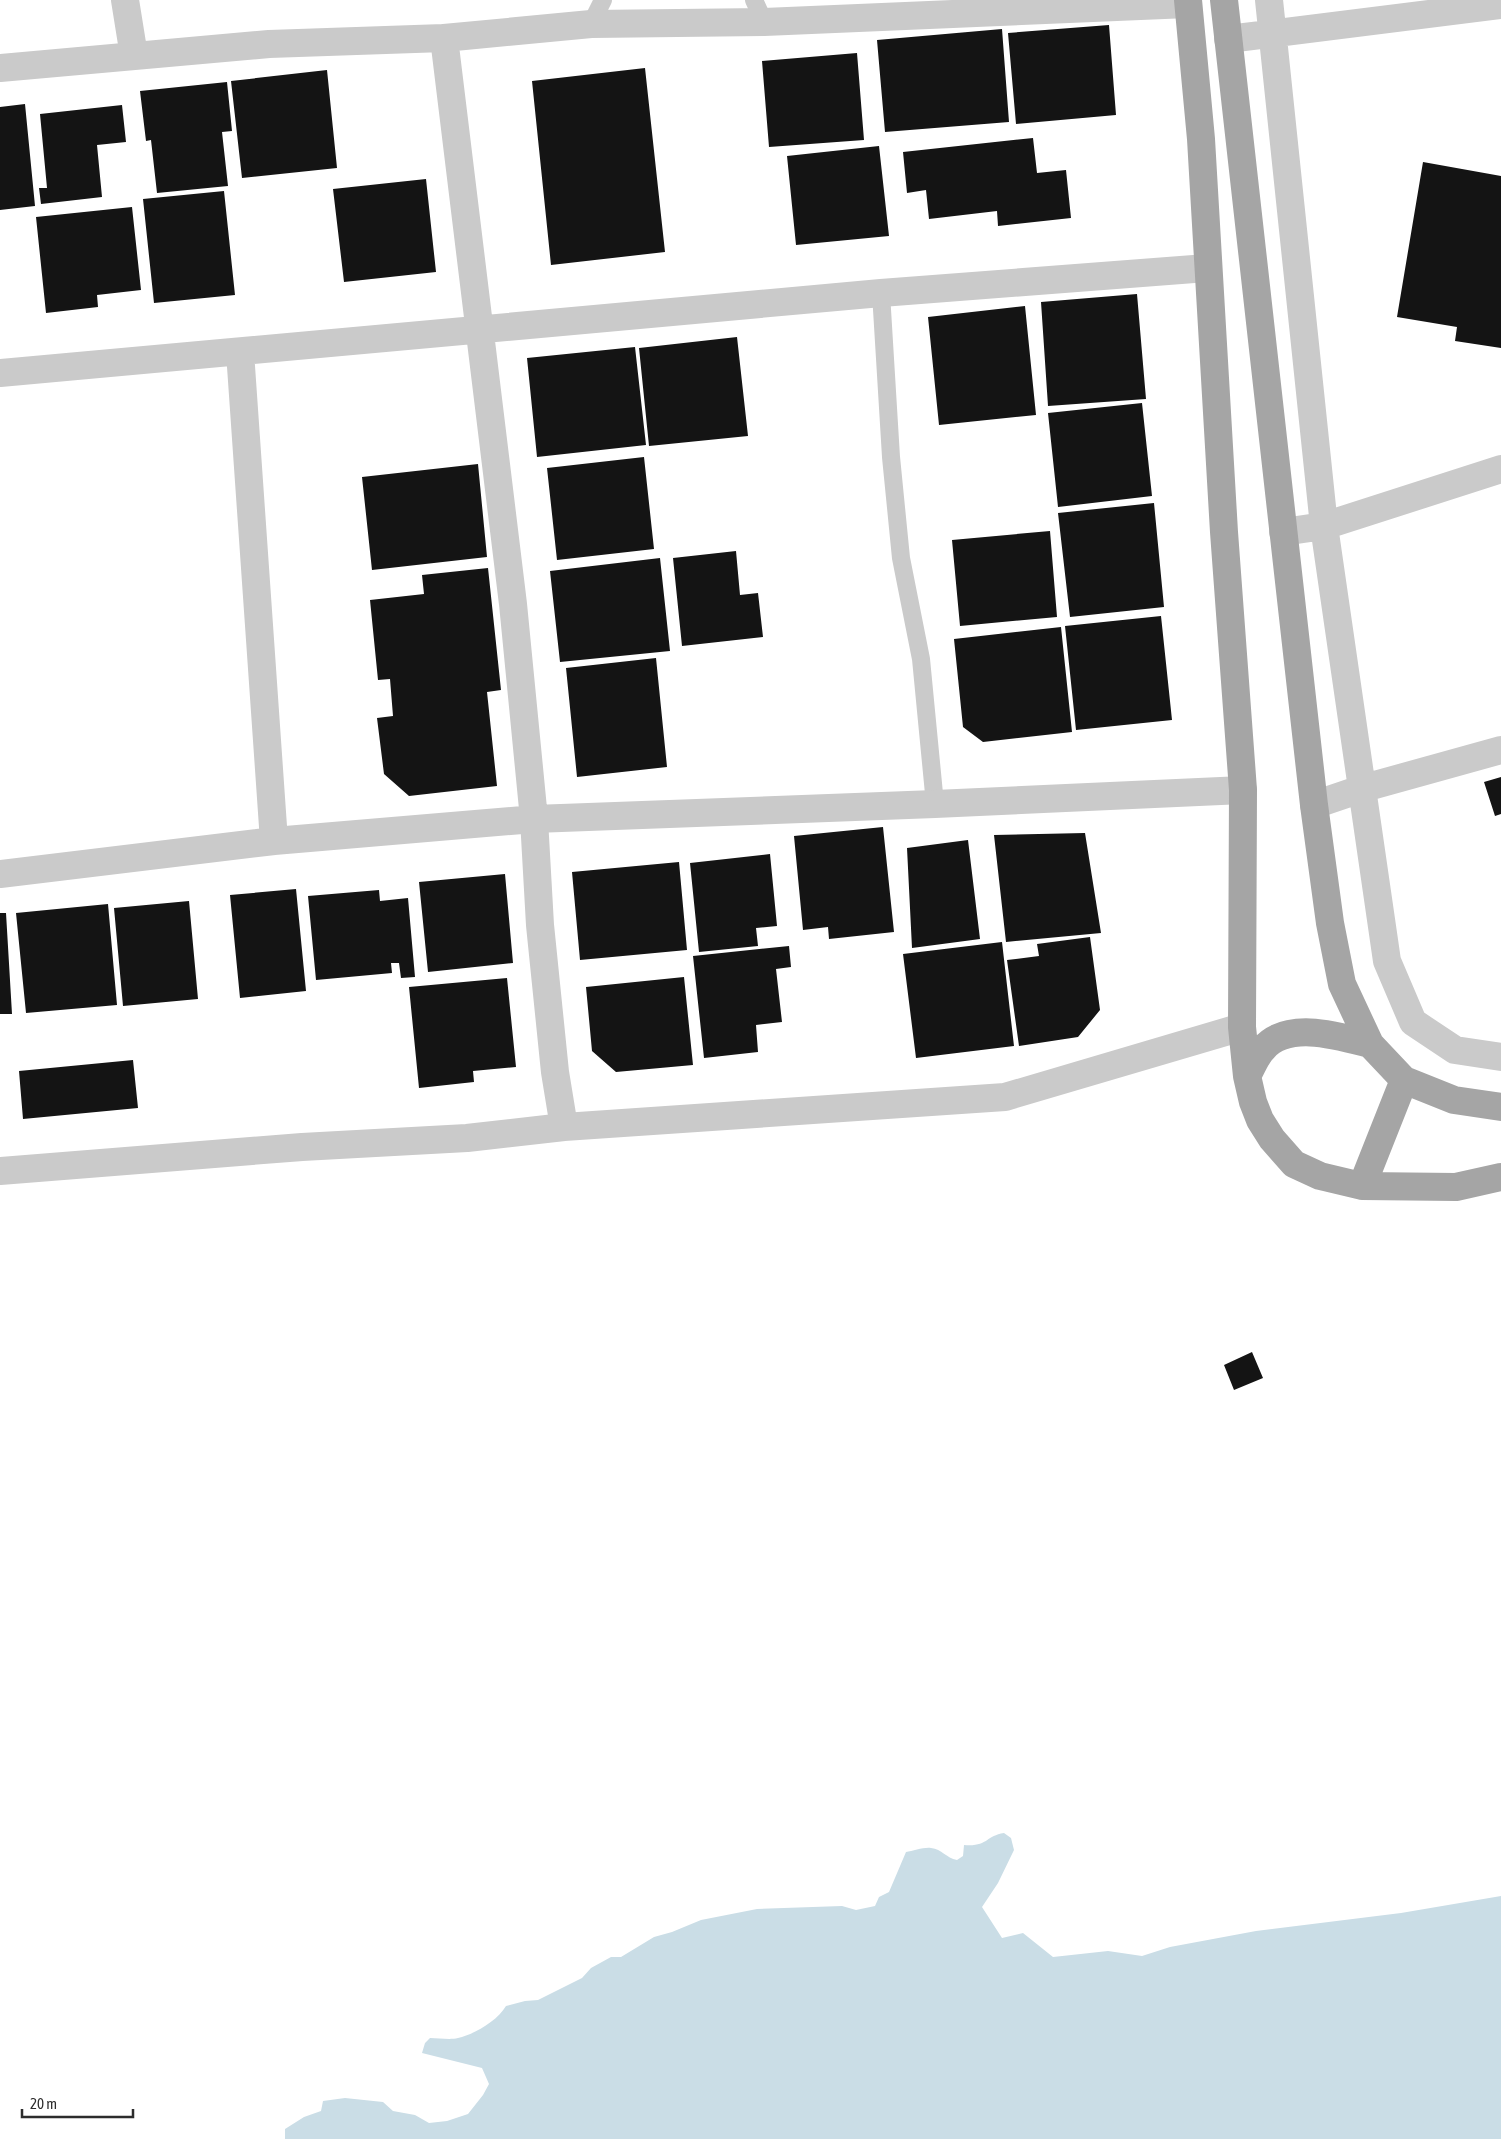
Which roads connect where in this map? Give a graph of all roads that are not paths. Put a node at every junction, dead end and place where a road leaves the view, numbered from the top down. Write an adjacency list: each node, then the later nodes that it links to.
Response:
1 (125, 0): 12 (street)
2 (603, 0): 8 (lane)
3 (1224, 0): 11 (main road)
4 (1269, 0): 9 (street)
5 (1188, 2): 7 (street); 14 (main road)
6 (1501, 5): 9 (street)
7 (759, 11): 8 (street)
8 (591, 24): 10 (street)
9 (1273, 33): 11 (street); 20 (street)
10 (444, 38): 12 (street); 16 (street)
11 (1228, 39): 21 (main road)
12 (134, 56): 13 (street)
13 (0, 68)
14 (1207, 268): 15 (street); 24 (main road)
15 (881, 293): 16 (street); 25 (lane)
16 (479, 329): 17 (street); 27 (street)
17 (240, 352): 18 (street); 28 (street)
18 (0, 373)
19 (1501, 469): 20 (street)
20 (1324, 526): 21 (street); 23 (street)
21 (1283, 532): 26 (main road)
22 (1501, 750): 23 (street)
23 (1364, 788): 26 (street); 32 (street)
24 (1243, 790): 25 (street); 30 (main road)
25 (935, 804): 27 (street)
26 (1314, 805): 31 (main road)
27 (534, 819): 28 (street); 36 (street)
28 (274, 841): 29 (street)
29 (0, 874)
30 (1242, 1027): 33 (main road); 36 (street)
31 (1370, 1044): 33 (main road); 34 (main road)
32 (1501, 1057)
33 (1247, 1076): 39 (main road)
34 (1404, 1080): 35 (main road); 39 (main road)
35 (1501, 1107)
36 (564, 1128): 37 (street)
37 (0, 1171)
38 (1501, 1177): 39 (main road)
39 (1362, 1186)

